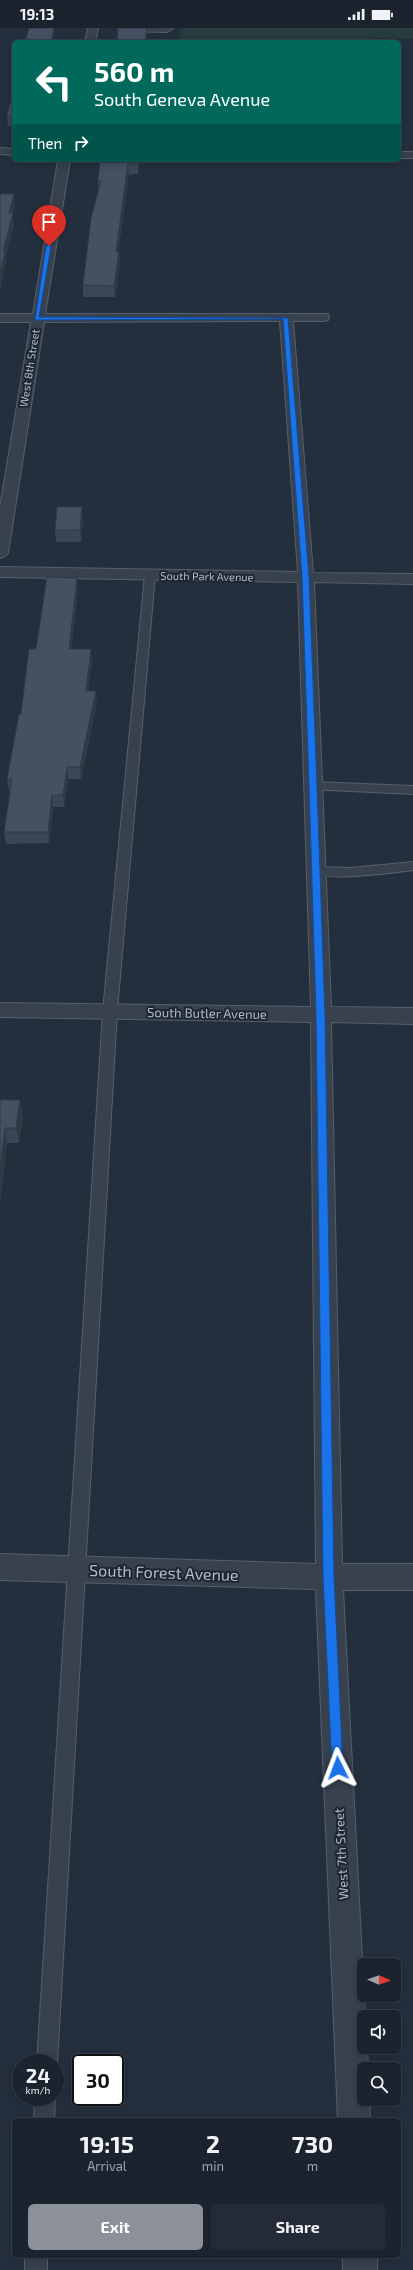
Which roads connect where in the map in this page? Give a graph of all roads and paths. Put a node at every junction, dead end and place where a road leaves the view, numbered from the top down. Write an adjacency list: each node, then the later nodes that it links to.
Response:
1 (93, 28): 4 (street)
2 (123, 28): 3 (street)
3 (167, 28)
4 (90, 40)
5 (0, 152): 6 (street)
6 (12, 152)
7 (401, 155): 8 (street)
8 (413, 156)
9 (64, 162): 13 (street, West 8th Street)
10 (323, 317): 12 (street)
11 (0, 318): 13 (street)
12 (286, 318): 13 (street); 17 (street, West 7th Street)
13 (36, 319): 14 (street, West 8th Street)
14 (0, 553)
15 (0, 572): 16 (street, South Park Avenue)
16 (150, 575): 17 (street, South Park Avenue); 24 (lane)
17 (306, 577): 18 (street, South Park Avenue); 19 (street, West 7th Street)
18 (413, 579)
19 (313, 786): 20 (lane); 22 (street, West 7th Street)
20 (413, 790)
21 (413, 866): 22 (lane)
22 (316, 871): 25 (street, West 7th Street)
23 (0, 1010): 24 (street, South Butler Avenue)
24 (110, 1011): 25 (street, South Butler Avenue); 28 (lane)
25 (321, 1015): 26 (street, South Butler Avenue); 29 (street, West 7th Street)
26 (413, 1016)
27 (0, 1567): 28 (street, South Forest Avenue)
28 (75, 1569): 29 (street, South Forest Avenue); 31 (lane)
29 (329, 1577): 30 (street, South Forest Avenue); 34 (street, West 7th Street)
30 (413, 1577)
31 (48, 2054)
32 (45, 2106): 33 (lane)
33 (44, 2118)
34 (354, 2118)
35 (36, 2258): 37 (lane)
36 (360, 2258): 38 (street)
37 (36, 2270)
38 (360, 2270)

